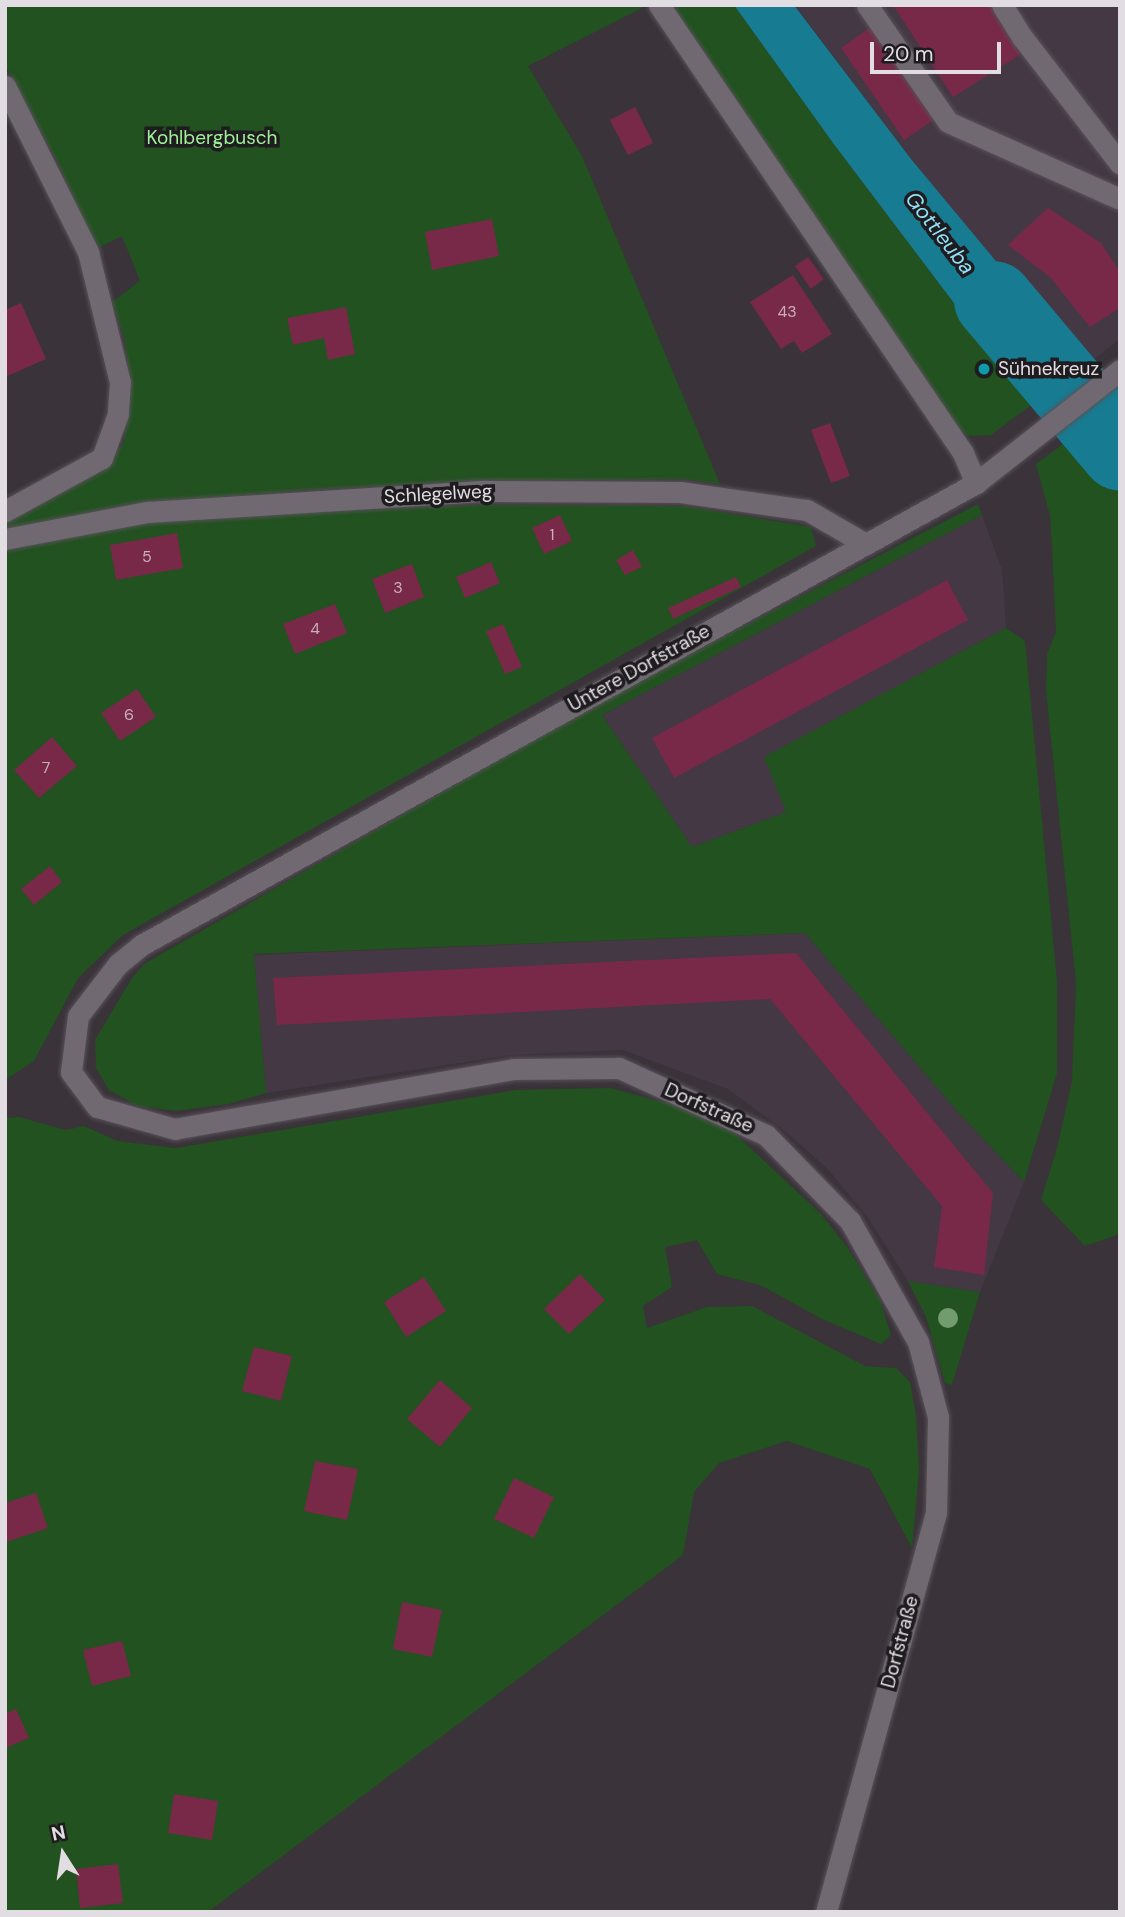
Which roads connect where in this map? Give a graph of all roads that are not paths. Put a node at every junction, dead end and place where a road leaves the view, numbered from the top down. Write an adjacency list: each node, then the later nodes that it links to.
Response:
1 (659, 5): 8 (street)
2 (867, 5): 6 (street)
3 (1002, 5): 5 (street)
4 (5, 86): 9 (street)
5 (1120, 164)
6 (1120, 199)
7 (1118, 372): 8 (street, Untere Dorfstraße)
8 (976, 483): 11 (street, Untere Dorfstraße)
9 (5, 511)
10 (5, 539): 11 (street, Schlegelweg)
11 (864, 543): 12 (street, Untere Dorfstraße)
12 (143, 944): 13 (street, Dorfstraße)
13 (827, 1912)

